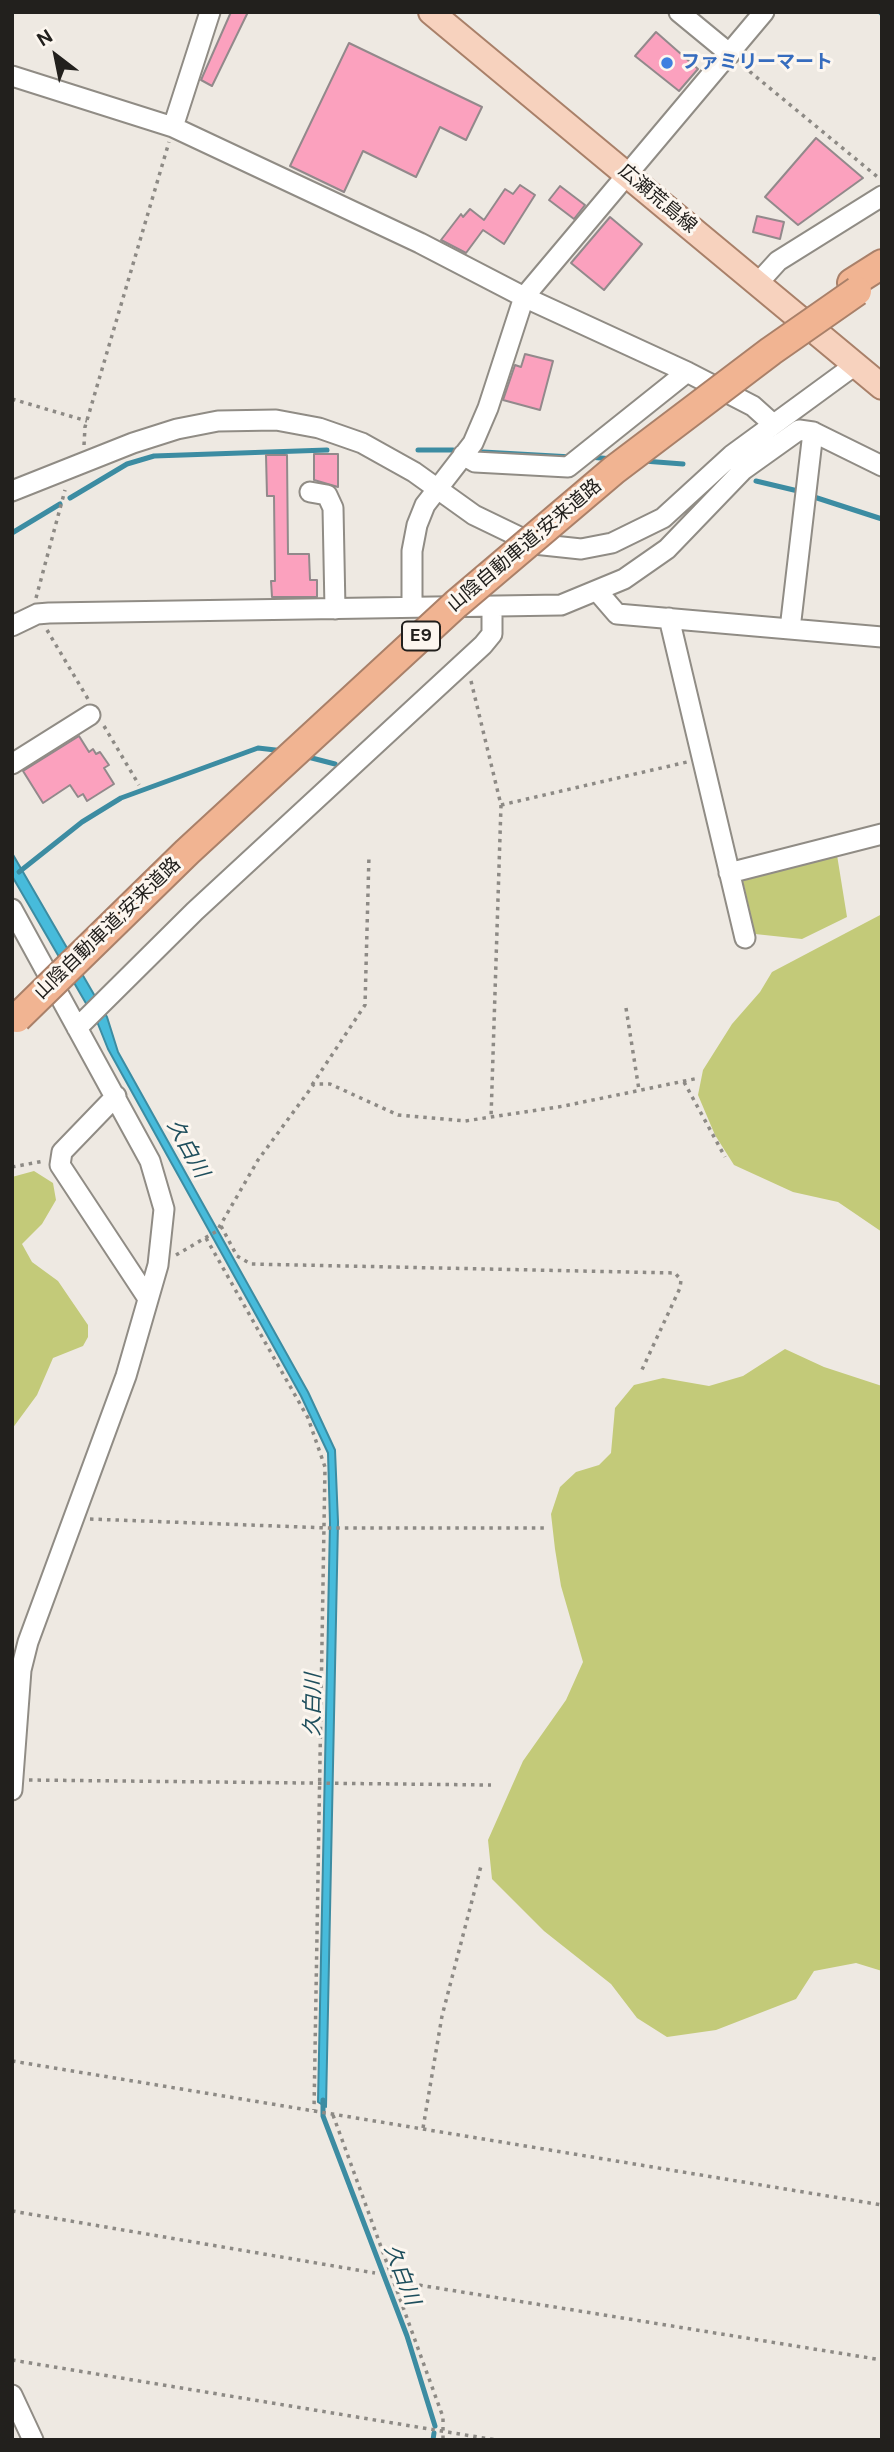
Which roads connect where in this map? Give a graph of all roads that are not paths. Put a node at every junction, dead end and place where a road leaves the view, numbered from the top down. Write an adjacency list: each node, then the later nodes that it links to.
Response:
1 (210, 12): 7 (street)
2 (431, 12): 8 (main road, 広瀬荒島線)
3 (679, 12): 5 (street)
4 (764, 12): 5 (street)
5 (730, 54): 8 (street)
6 (12, 76): 7 (street)
7 (173, 127): 14 (street)
8 (629, 174): 12 (main road, 広瀬荒島線); 14 (street)
9 (882, 196): 12 (street)
10 (882, 264): 13 (highway, 山陰自動車道;安来道路 / E9)
11 (882, 275): 13 (highway, 山陰自動車道;安来道路 / E9)
12 (758, 283): 15 (main road, 広瀬荒島線)
13 (854, 287): 39 (highway, 山陰自動車道;安来道路 / E9)
14 (524, 297): 16 (street); 20 (street)
15 (855, 365): 17 (main road, 広瀬荒島線); 18 (street)
16 (687, 372): 18 (street); 20 (street)
17 (879, 382)
18 (773, 424): 22 (street)
19 (813, 432): 21 (street); 25 (street); 31 (street)
20 (463, 455): 22 (street)
21 (882, 466)
22 (438, 488): 23 (street); 26 (street)
23 (12, 491)
24 (310, 492): 27 (street)
25 (598, 592): 28 (street); 29 (street)
26 (412, 607): 27 (street); 28 (street)
27 (335, 608): 30 (street)
28 (492, 608): 40 (street)
29 (669, 618): 31 (street); 36 (street)
30 (12, 626)
31 (790, 629): 32 (street)
32 (882, 638)
33 (90, 715): 34 (street)
34 (12, 764)
35 (882, 834): 36 (street)
36 (729, 873): 38 (street)
37 (12, 909): 40 (street)
38 (745, 938)
39 (14, 1016)
40 (77, 1028): 41 (street)
41 (117, 1096): 42 (street); 42 (street)
42 (147, 1297): 43 (street)
43 (13, 1780): 44 (street)
44 (12, 1790)
45 (12, 2395): 46 (street)
46 (33, 2440)

